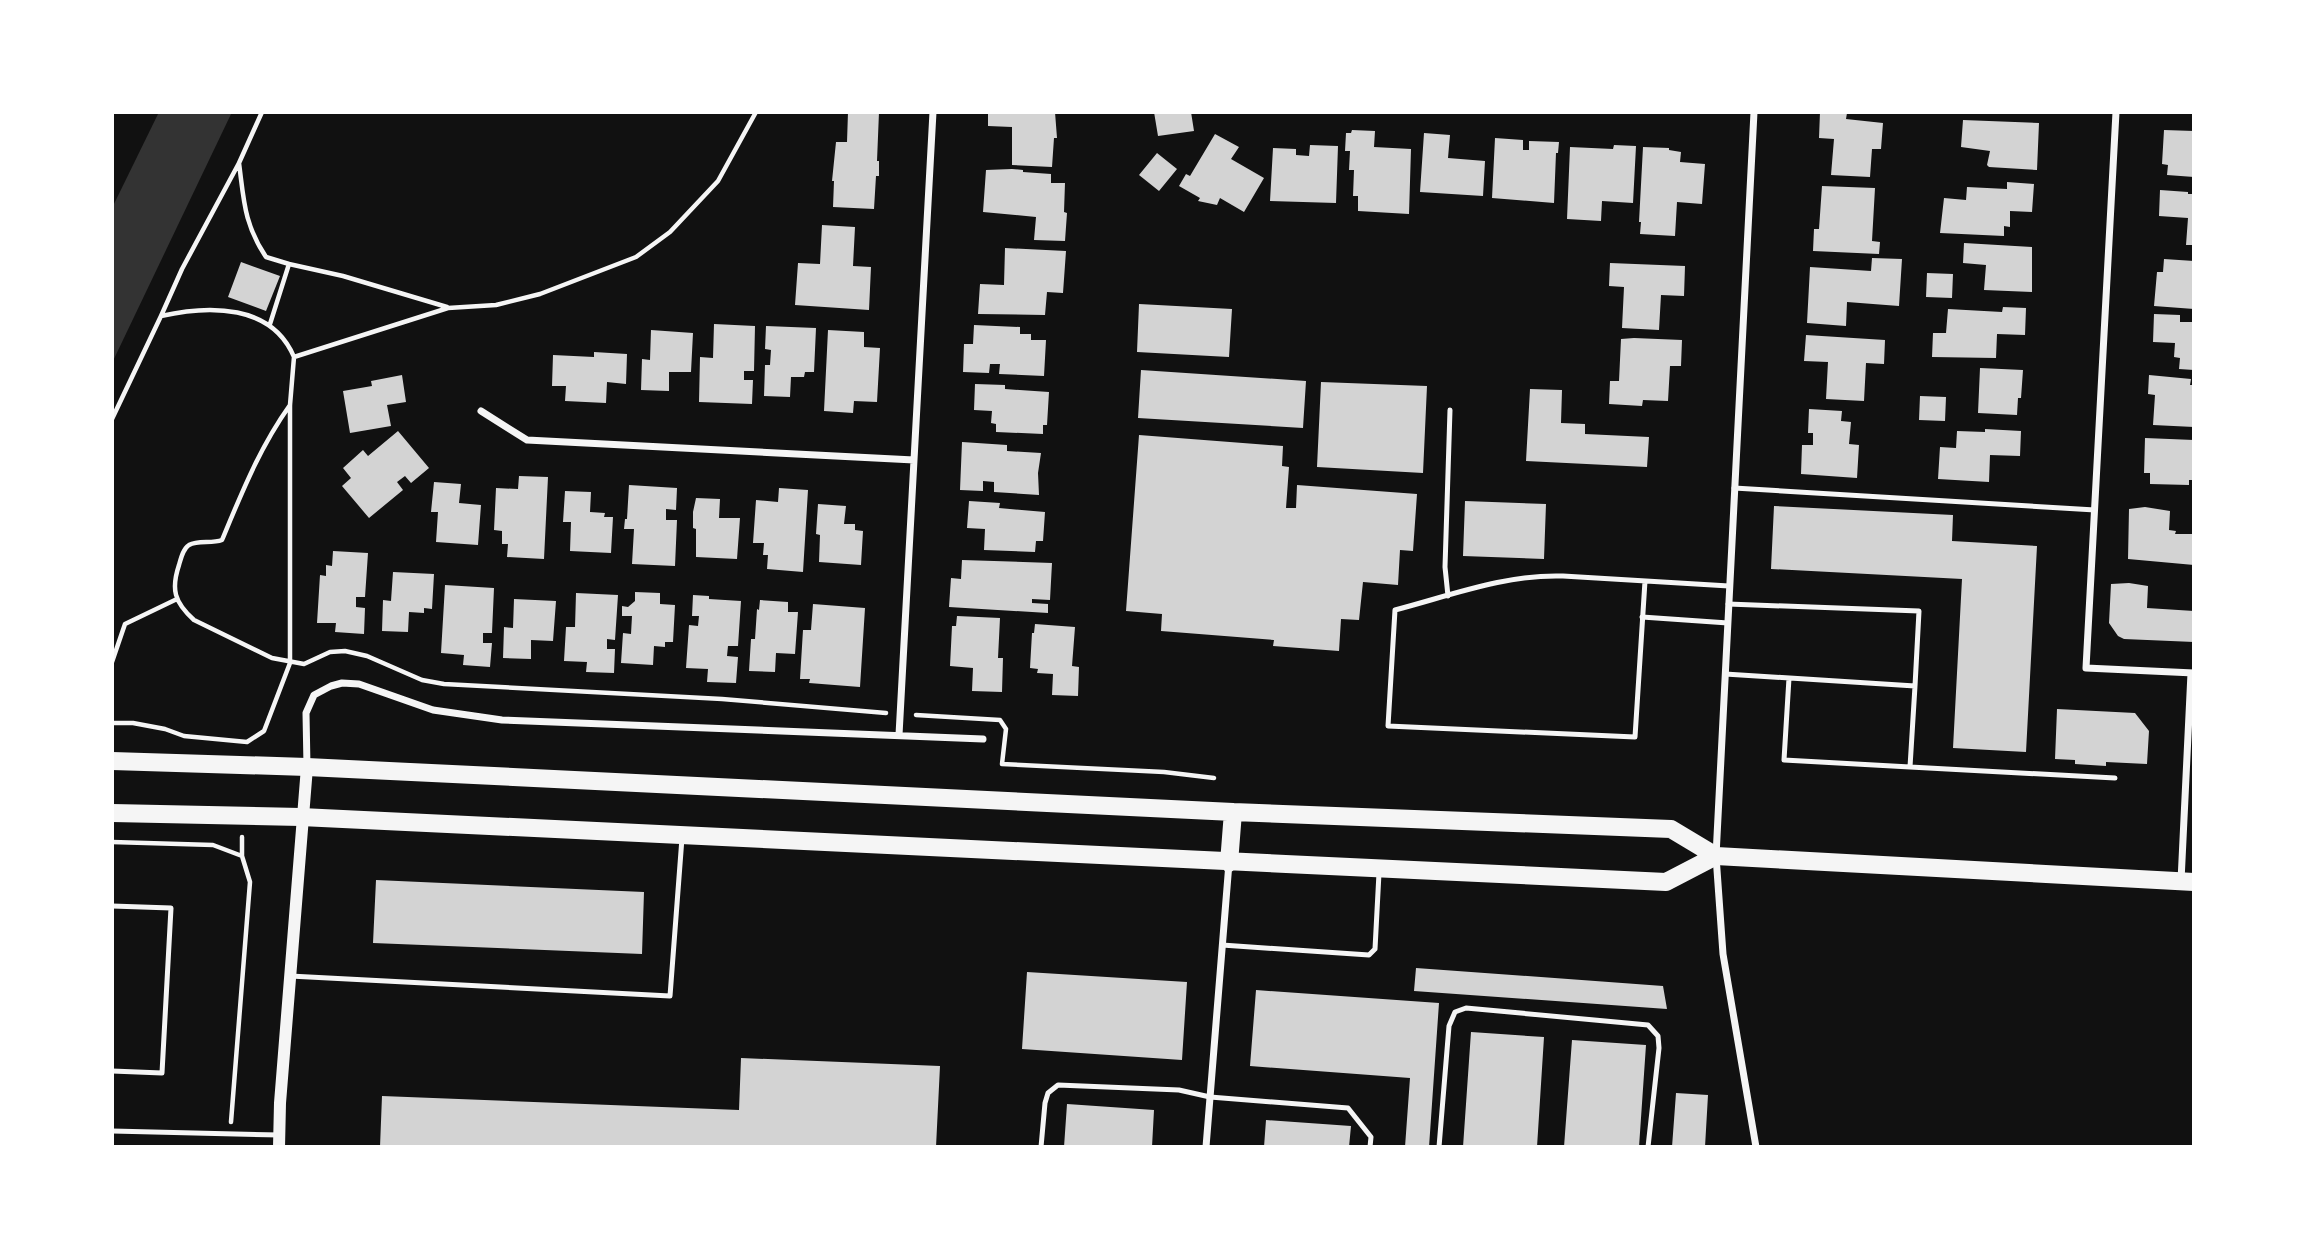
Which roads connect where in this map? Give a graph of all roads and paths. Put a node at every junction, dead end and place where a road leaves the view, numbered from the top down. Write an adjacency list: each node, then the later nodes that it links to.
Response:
1 (262, 112): 6 (path)
2 (756, 112): 8 (path)
3 (933, 112): 16 (street)
4 (1754, 112): 17 (street)
5 (2116, 112): 18 (street)
6 (239, 163): 7 (path); 9 (path)
7 (289, 264): 8 (path); 10 (path)
8 (448, 308): 11 (path)
9 (161, 316): 10 (path); 15 (path)
10 (270, 324): 11 (path)
11 (294, 357): 12 (path)
12 (290, 405): 22 (path); 27 (path)
13 (1450, 410): 21 (lane)
14 (481, 411): 16 (street)
15 (112, 419)
16 (914, 460): 33 (street)
17 (1734, 488): 18 (lane); 20 (street)
18 (2095, 510): 28 (street)
19 (1645, 581): 20 (lane); 21 (lane); 24 (lane)
20 (1729, 586): 23 (street)
21 (1448, 596): 24 (lane)
22 (177, 599): 26 (path); 27 (path)
23 (1728, 604): 25 (street); 31 (lane)
24 (1643, 617): 25 (lane)
25 (1728, 623): 29 (street)
26 (112, 662)
27 (290, 663): 32 (path)
28 (2192, 673): 47 (street)
29 (1725, 674): 30 (lane); 44 (street)
30 (1789, 678): 31 (lane); 37 (lane)
31 (1915, 686): 37 (lane)
32 (112, 723)
33 (899, 735): 34 (street); 36 (street)
34 (983, 739)
35 (112, 761): 36 (main road)
36 (307, 767): 39 (main road); 41 (street)
37 (1910, 767): 38 (lane)
38 (2115, 778)
39 (1233, 812): 44 (main road); 45 (main road)
40 (112, 813): 41 (main road)
41 (301, 817): 42 (main road); 50 (street)
42 (682, 836): 45 (main road); 50 (lane)
43 (112, 842): 54 (path)
44 (1716, 856): 46 (main road); 47 (main road); 61 (street)
45 (1229, 863): 46 (main road); 49 (street)
46 (1379, 869): 49 (lane)
47 (2188, 882)
48 (112, 906): 51 (lane)
49 (1223, 945): 52 (street)
50 (289, 976): 55 (street)
51 (112, 1071)
52 (1210, 1097): 56 (lane); 57 (street); 58 (lane)
53 (112, 1131): 54 (lane)
54 (230, 1135): 55 (lane)
55 (280, 1141)
56 (1041, 1147)
57 (1206, 1147)
58 (1370, 1147)
59 (1439, 1147): 60 (lane)
60 (1648, 1147)
61 (1756, 1147)

